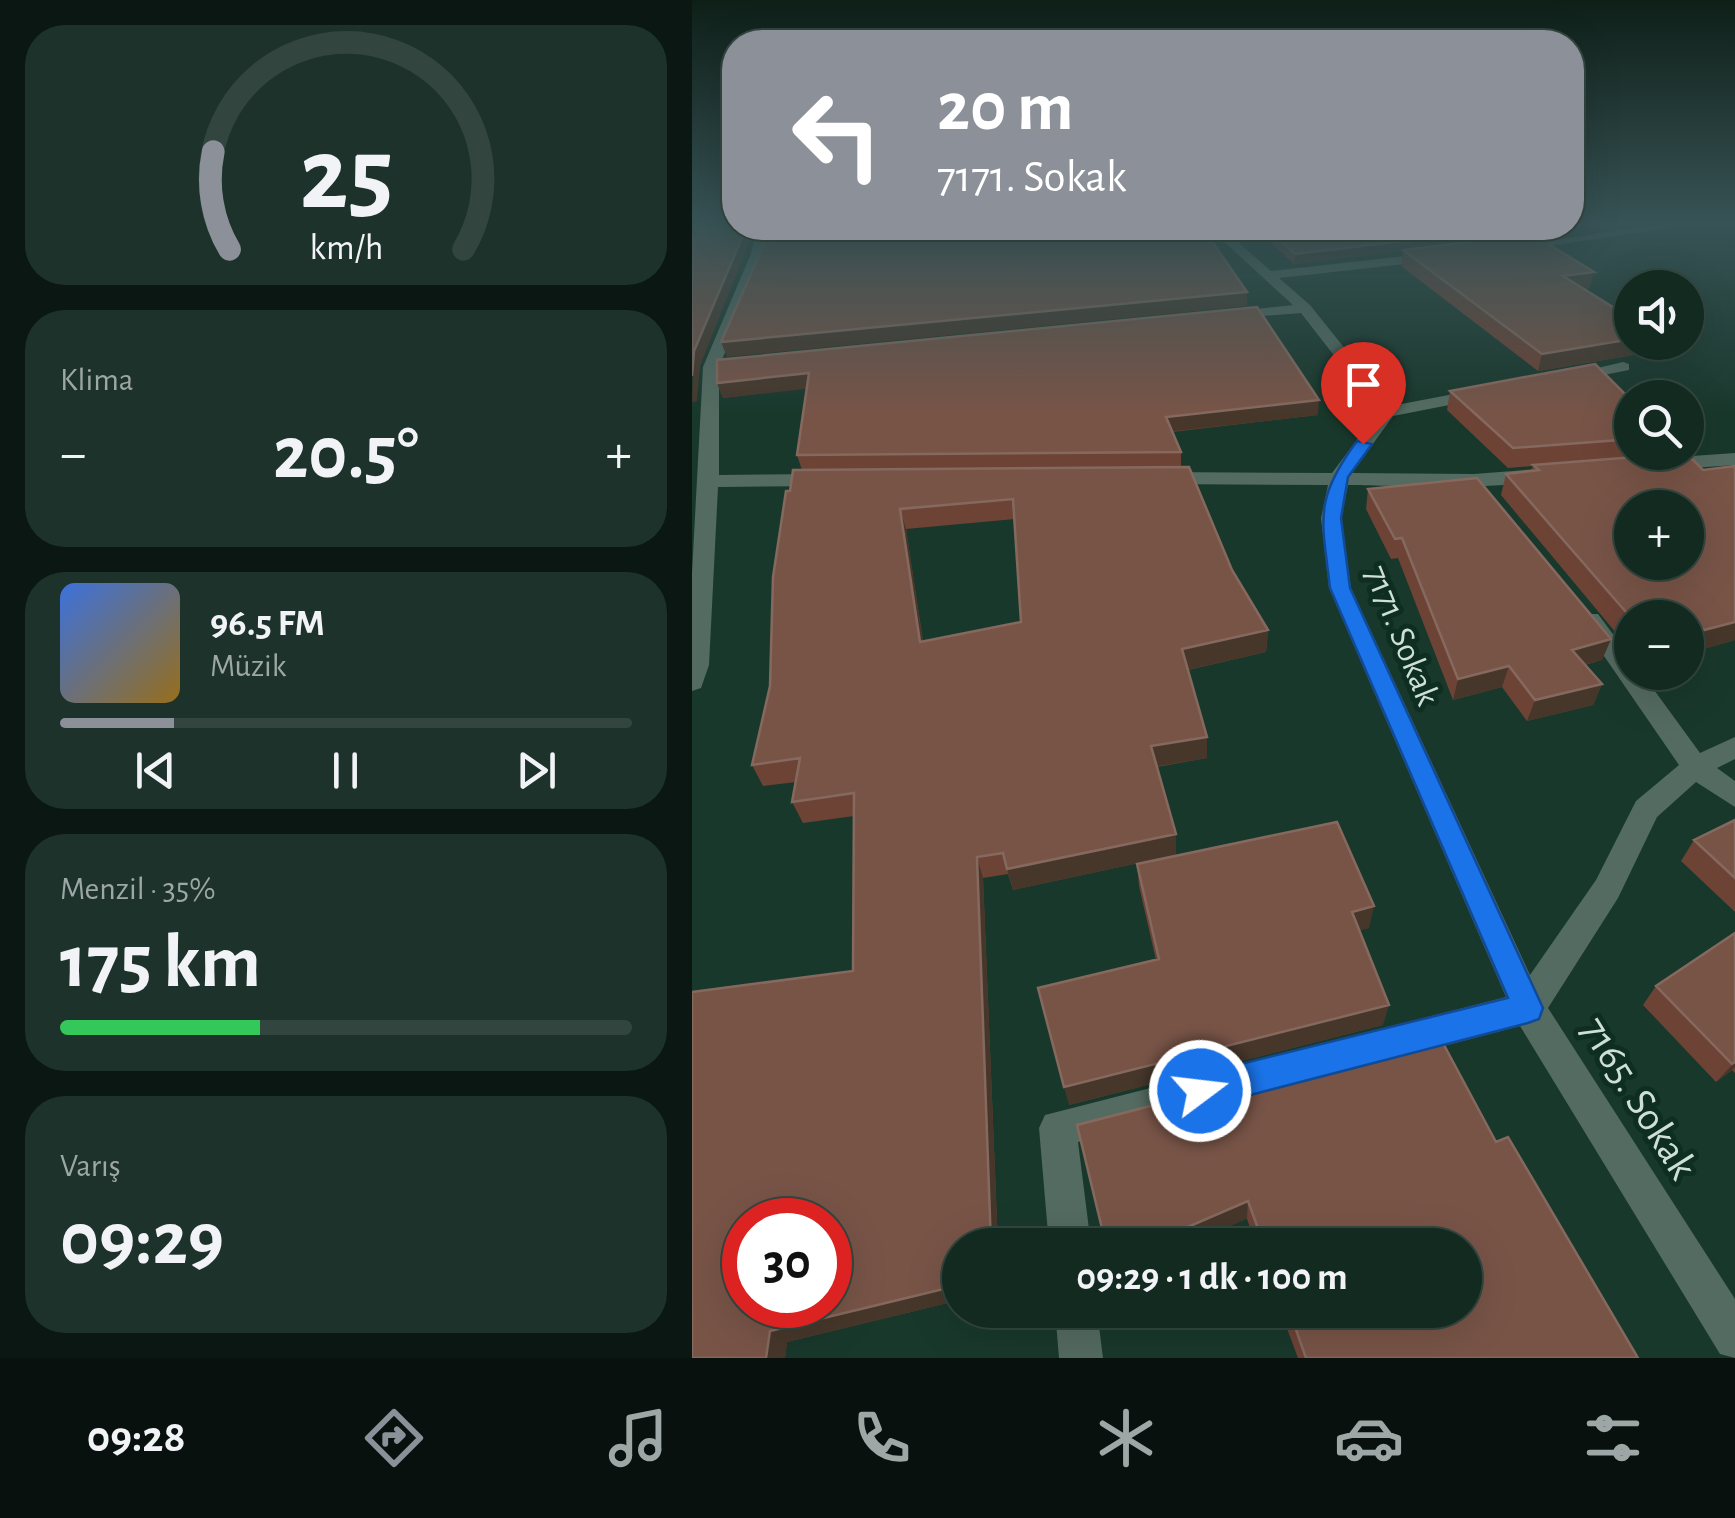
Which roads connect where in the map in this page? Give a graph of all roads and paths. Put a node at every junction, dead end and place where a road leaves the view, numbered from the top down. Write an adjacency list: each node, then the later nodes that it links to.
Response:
1 (747, 287): 16 (street)
2 (1282, 287): 3 (street)
3 (1305, 308): 4 (street); 8 (street)
4 (1206, 318)
5 (1623, 367): 6 (street)
6 (1550, 381)
7 (1496, 391): 8 (street)
8 (1387, 412): 12 (street, 7171. Sokak)
9 (1734, 459): 10 (street)
10 (1704, 461)
11 (1567, 472): 15 (street)
12 (1340, 476): 13 (street); 15 (street); 23 (street, 7171. Sokak)
13 (1142, 478)
14 (847, 480): 16 (street)
15 (1474, 480): 17 (street)
16 (709, 481): 19 (street)
17 (1497, 508)
18 (1579, 605): 21 (street)
19 (692, 682)
20 (1734, 748): 21 (street)
21 (1695, 766): 22 (street); 23 (street)
22 (1734, 796)
23 (1528, 1008): 24 (street); 26 (street, 7165. Sokak)
24 (1068, 1228)
25 (1078, 1328): 27 (street)
26 (1734, 1338)
27 (1081, 1358)

